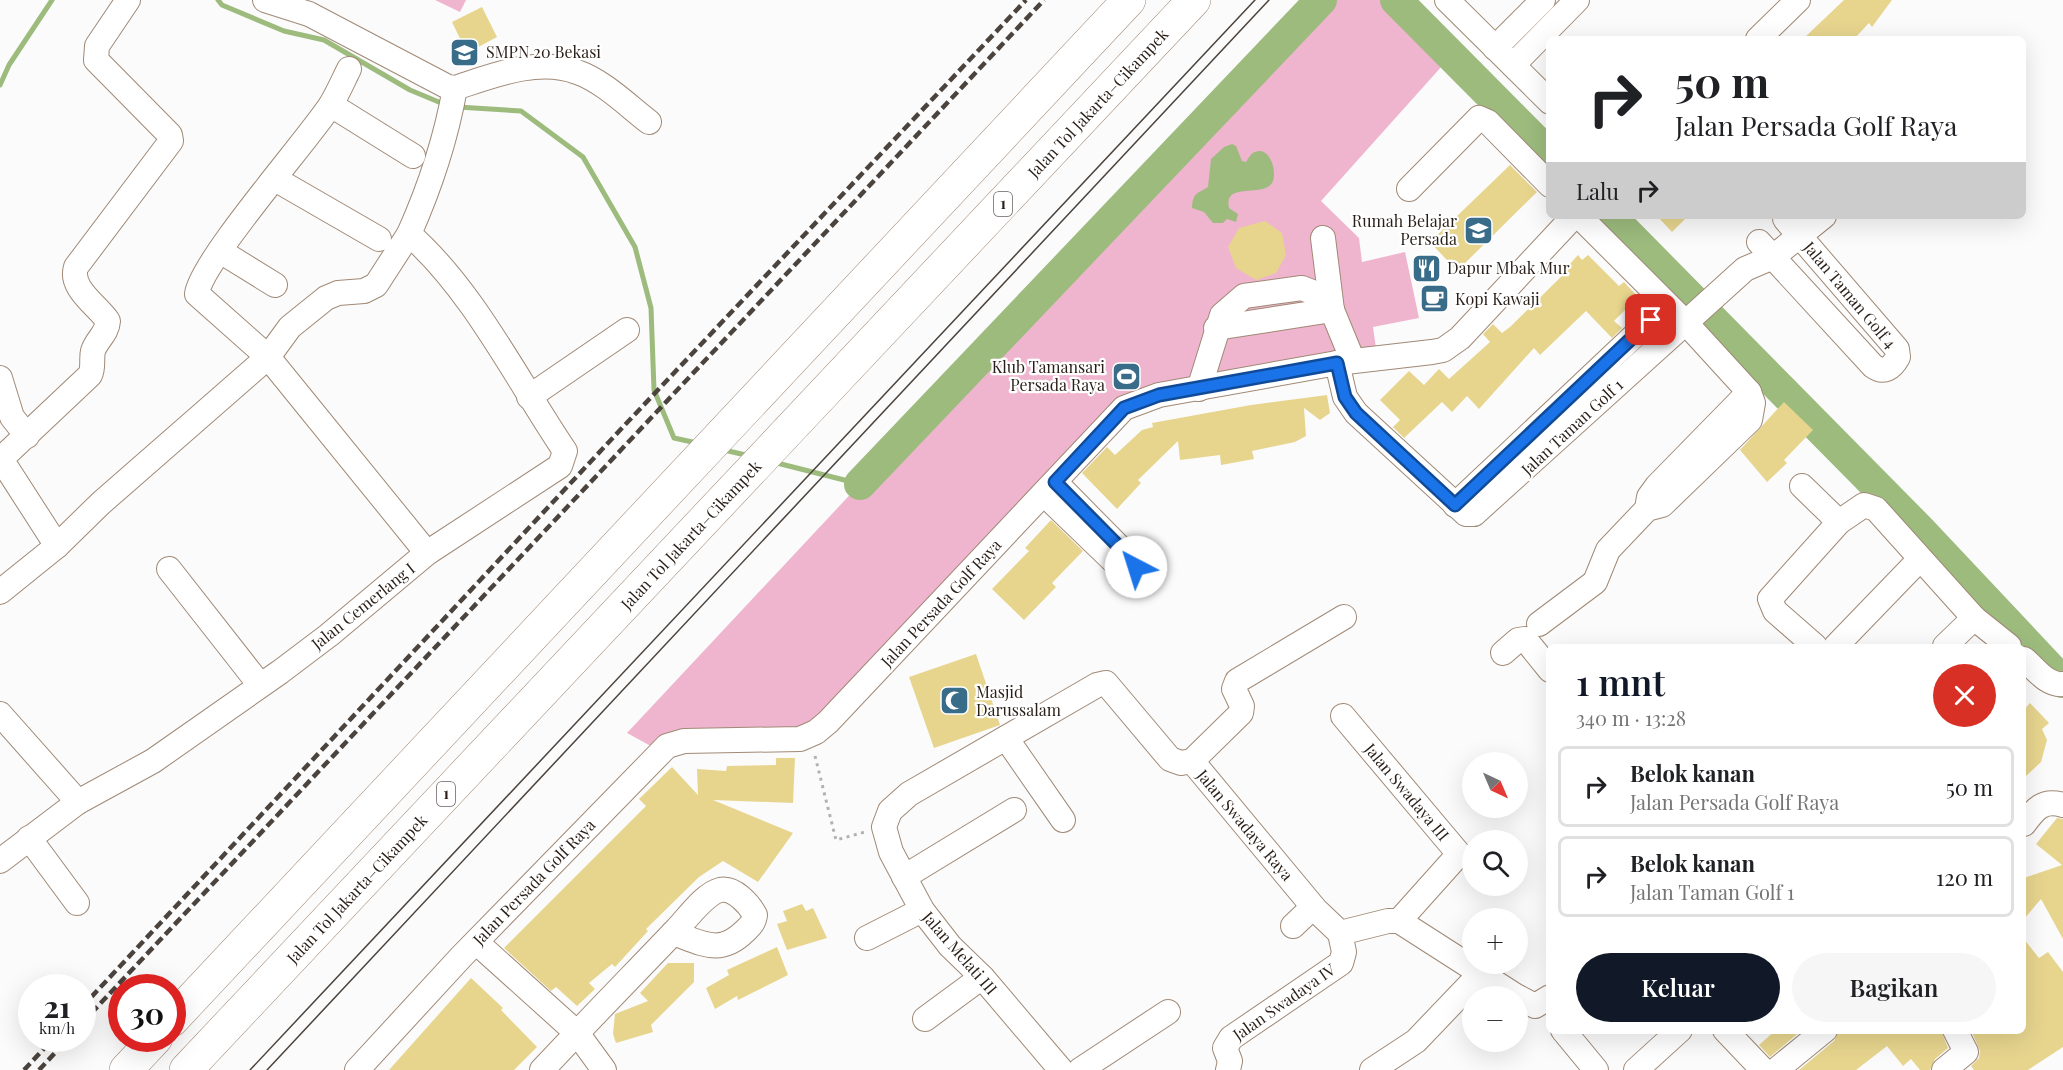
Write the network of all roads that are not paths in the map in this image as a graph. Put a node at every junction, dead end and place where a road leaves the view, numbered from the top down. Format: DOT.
graph roads {
  1 [pos="128,0"];
  2 [pos="265,0"];
  3 [pos="1129,0"];
  4 [pos="1194,0"];
  5 [pos="1447,0"];
  6 [pos="1543,0"];
  7 [pos="1577,0"];
  8 [pos="1798,0"];
  9 [pos="312,7"];
  10 [pos="1761,36"];
  11 [pos="1495,48"];
  12 [pos="1513,65"];
  13 [pos="349,69"];
  14 [pos="1546,98"];
  15 [pos="452,104"];
  16 [pos="331,105"];
  17 [pos="649,122"];
  18 [pos="413,156"];
  19 [pos="275,179"];
  20 [pos="1546,181"];
  21 [pos="1409,189"];
  22 [pos="1571,219"];
  23 [pos="1582,219"];
  24 [pos="1812,219"];
  25 [pos="1791,224"];
  26 [pos="409,234"];
  27 [pos="1323,238"];
  28 [pos="379,239"];
  29 [pos="1766,250"];
  30 [pos="220,251"];
  31 [pos="275,285"];
  32 [pos="1667,305"];
  33 [pos="1332,310"];
  34 [pos="1690,317"];
  35 [pos="627,330"];
  36 [pos="268,357"];
  37 [pos="1345,362"];
  38 [pos="0,378"];
  39 [pos="1199,389"];
  40 [pos="529,397"];
  41 [pos="27,436"];
  42 [pos="0,460"];
  43 [pos="1802,486"];
  44 [pos="1455,505"];
  45 [pos="1839,522"];
  46 [pos="57,546"];
  47 [pos="427,553"];
  48 [pos="1920,559"];
  49 [pos="169,569"];
  50 [pos="0,592"];
  51 [pos="1344,617"];
  52 [pos="1974,618"];
  53 [pos="1539,624"];
  54 [pos="1813,644"];
  55 [pos="1838,644"];
  56 [pos="1947,644"];
  57 [pos="2006,644"];
  58 [pos="1503,653"];
  59 [pos="1546,665"];
  60 [pos="2028,670"];
  61 [pos="2063,684"];
  62 [pos="260,685"];
  63 [pos="0,714"];
  64 [pos="1343,716"];
  65 [pos="1006,738"];
  66 [pos="1192,762"];
  67 [pos="78,802"];
  68 [pos="2063,805"];
  69 [pos="1014,810"];
  70 [pos="1063,820"];
  71 [pos="2026,822"];
  72 [pos="884,824"];
  73 [pos="29,838"];
  74 [pos="0,861"];
  75 [pos="904,877"];
  76 [pos="77,903"];
  77 [pos="922,910"];
  78 [pos="1323,917"];
  79 [pos="1399,921"];
  80 [pos="1293,926"];
  81 [pos="673,933"];
  82 [pos="867,938"];
  83 [pos="476,942"];
  84 [pos="1462,961"];
  85 [pos="1480,974"];
  86 [pos="1482,974"];
  87 [pos="982,977"];
  88 [pos="1500,986"];
  89 [pos="1528,1002"];
  90 [pos="186,1005"];
  91 [pos="1546,1005"];
  92 [pos="1168,1012"];
  93 [pos="925,1019"];
  94 [pos="577,1033"];
  95 [pos="1566,1034"];
  96 [pos="1676,1034"];
  97 [pos="1729,1034"];
  98 [pos="1820,1034"];
  99 [pos="1957,1034"];
  100 [pos="143,1052"];
  101 [pos="1405,1062"];
  102 [pos="126,1070"];
  103 [pos="186,1070"];
  104 [pos="357,1070"];
  105 [pos="542,1070"];
  106 [pos="604,1070"];
  107 [pos="1061,1070"];
  108 [pos="1080,1070"];
  109 [pos="1228,1070"];
  110 [pos="1372,1070"];
  111 [pos="1596,1070"];
  112 [pos="1636,1070"];
  113 [pos="1763,1070"];
  114 [pos="1776,1070"];
  115 [pos="1944,1070"];
  1 -- 41 [label="street"];
  2 -- 9 [label="street"];
  3 -- 90 [label="highway"];
  4 -- 103 [label="highway, Jalan Tol Jakarta–Cikampek / 1"];
  5 -- 11 [label="street"];
  6 -- 11 [label="street"];
  7 -- 12 [label="street"];
  8 -- 10 [label="street"];
  9 -- 15 [label="street"];
  11 -- 12 [label="street"];
  12 -- 14 [label="street"];
  13 -- 16 [label="street, Jalan Cemerlang I"];
  15 -- 17 [label="street"];
  15 -- 26 [label="street"];
  16 -- 18 [label="street"];
  16 -- 19 [label="street, Jalan Cemerlang I"];
  19 -- 28 [label="street"];
  19 -- 30 [label="street, Jalan Cemerlang I"];
  20 -- 21 [label="street"];
  22 -- 37 [label="street, Jalan Persada Golf Raya"];
  23 -- 32 [label="street"];
  24 -- 25 [label="street"];
  25 -- 29 [label="street"];
  25 -- 29 [label="street, Jalan Taman Golf 4"];
  26 -- 36 [label="street"];
  26 -- 40 [label="street"];
  27 -- 33 [label="street"];
  29 -- 34 [label="street"];
  30 -- 31 [label="street"];
  30 -- 36 [label="street, Jalan Cemerlang I"];
  32 -- 34 [label="street"];
  32 -- 44 [label="street, Jalan Taman Golf 1"];
  33 -- 37 [label="street"];
  33 -- 39 [label="street"];
  34 -- 44 [label="street, Jalan Taman Golf 1"];
  34 -- 53 [label="street"];
  35 -- 40 [label="street"];
  36 -- 46 [label="street"];
  36 -- 47 [label="street, Jalan Cemerlang I"];
  37 -- 39 [label="street, Jalan Persada Golf Raya"];
  37 -- 44 [label="street"];
  38 -- 41 [label="street"];
  39 -- 83 [label="street, Jalan Persada Golf Raya"];
  40 -- 47 [label="street"];
  41 -- 42 [label="street"];
  42 -- 46 [label="street"];
  43 -- 45 [label="street"];
  45 -- 48 [label="street"];
  45 -- 54 [label="street"];
  46 -- 50 [label="street"];
  47 -- 62 [label="street, Jalan Cemerlang I"];
  48 -- 52 [label="street"];
  48 -- 55 [label="street"];
  49 -- 62 [label="street"];
  51 -- 66 [label="street"];
  52 -- 56 [label="street"];
  52 -- 57 [label="street"];
  58 -- 59 [label="street"];
  60 -- 61 [label="street"];
  62 -- 67 [label="street, Jalan Cemerlang I"];
  63 -- 67 [label="street"];
  64 -- 79 [label="street, Jalan Swadaya III"];
  65 -- 66 [label="street, Jalan Swadaya Raya"];
  65 -- 70 [label="street"];
  65 -- 72 [label="street, Jalan Swadaya Raya"];
  66 -- 78 [label="street, Jalan Swadaya Raya"];
  67 -- 73 [label="street, Jalan Cemerlang I"];
  68 -- 71 [label="street"];
  69 -- 75 [label="street"];
  72 -- 75 [label="street, Jalan Melati III"];
  73 -- 74 [label="street, Jalan Cemerlang I"];
  73 -- 76 [label="street"];
  75 -- 77 [label="street, Jalan Melati III"];
  77 -- 82 [label="street"];
  77 -- 87 [label="street, Jalan Melati III"];
  78 -- 79 [label="street"];
  78 -- 80 [label="street"];
  78 -- 109 [label="street, Jalan Swadaya IV"];
  79 -- 84 [label="street"];
  81 -- 94 [label="street"];
  83 -- 94 [label="street"];
  83 -- 104 [label="street, Jalan Persada Golf Raya"];
  85 -- 101 [label="street"];
  86 -- 88 [label="street"];
  87 -- 93 [label="street"];
  87 -- 107 [label="street, Jalan Melati III"];
  89 -- 91 [label="street"];
  92 -- 108 [label="street"];
  94 -- 105 [label="street"];
  94 -- 106 [label="street"];
  95 -- 111 [label="street"];
  96 -- 112 [label="street"];
  97 -- 113 [label="street"];
  98 -- 114 [label="street"];
  99 -- 115 [label="street"];
  100 -- 102 [label="highway"];
  101 -- 110 [label="street"];
}
